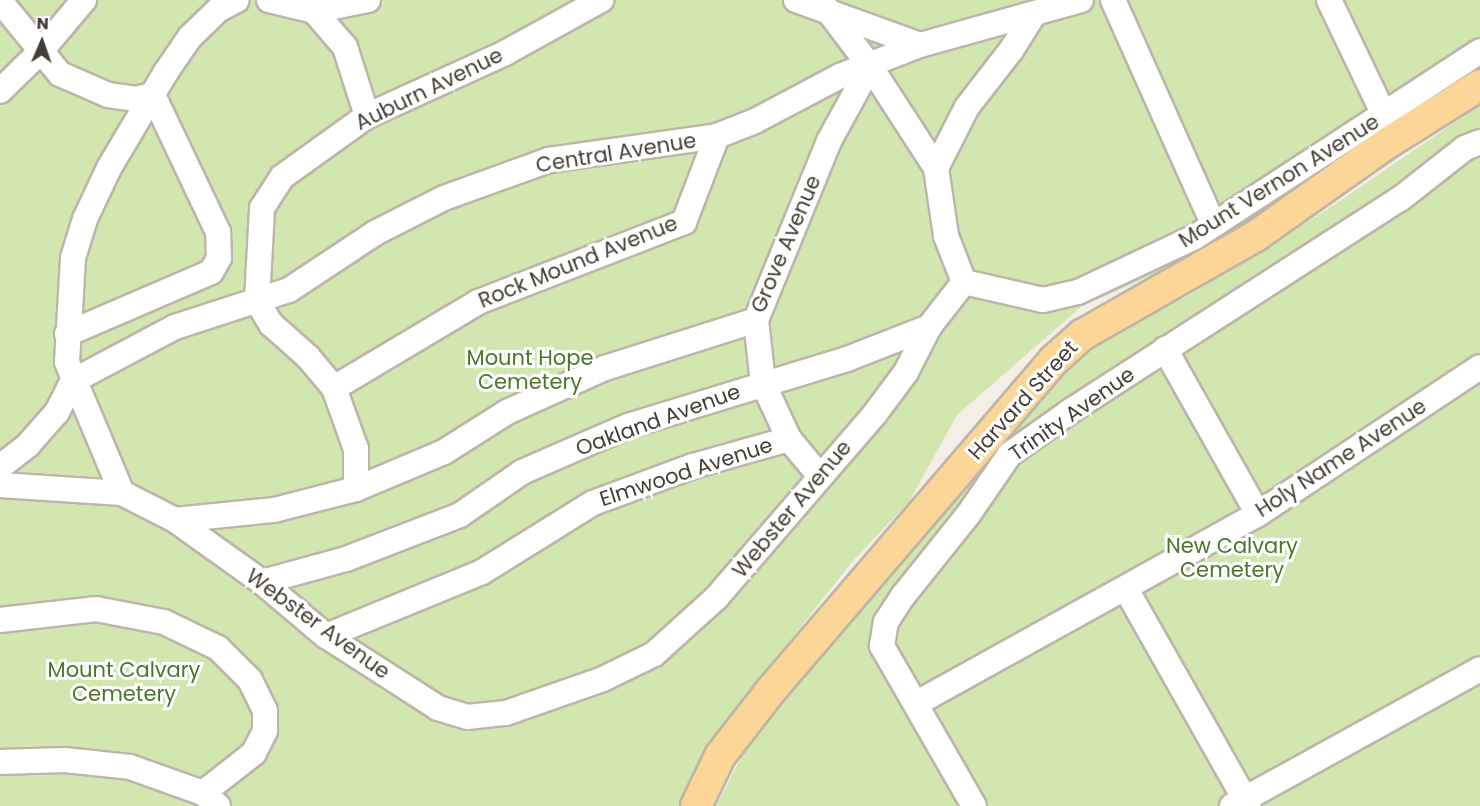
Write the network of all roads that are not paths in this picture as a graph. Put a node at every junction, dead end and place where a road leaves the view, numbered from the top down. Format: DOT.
graph roads {
  1 [pos="84,0"];
  2 [pos="237,0"];
  3 [pos="269,0"];
  4 [pos="368,0"];
  5 [pos="601,0"];
  6 [pos="796,0"];
  7 [pos="1081,0"];
  8 [pos="1113,0"];
  9 [pos="1329,0"];
  10 [pos="0,1"];
  11 [pos="825,7"];
  12 [pos="315,11"];
  13 [pos="1032,15"];
  14 [pos="920,45"];
  15 [pos="41,51"];
  16 [pos="1480,51"];
  17 [pos="870,66"];
  18 [pos="1480,84"];
  19 [pos="0,91"];
  20 [pos="153,94"];
  21 [pos="1384,115"];
  22 [pos="367,116"];
  23 [pos="717,136"];
  24 [pos="1480,142"];
  25 [pos="936,168"];
  26 [pos="1212,224"];
  27 [pos="964,282"];
  28 [pos="257,301"];
  29 [pos="756,320"];
  30 [pos="929,327"];
  31 [pos="67,334"];
  32 [pos="1165,349"];
  33 [pos="1480,367"];
  34 [pos="73,381"];
  35 [pos="763,383"];
  36 [pos="334,388"];
  37 [pos="789,439"];
  38 [pos="0,467"];
  39 [pos="819,474"];
  40 [pos="0,485"];
  41 [pos="356,489"];
  42 [pos="122,493"];
  43 [pos="1258,514"];
  44 [pos="175,520"];
  45 [pos="262,582"];
  46 [pos="1126,589"];
  47 [pos="0,620"];
  48 [pos="327,636"];
  49 [pos="1477,679"];
  50 [pos="917,703"];
  51 [pos="0,762"];
  52 [pos="211,799"];
  53 [pos="1242,804"];
  54 [pos="696,806"];
  55 [pos="974,806"];
  1 -- 15 [label="lane"];
  2 -- 20 [label="lane"];
  3 -- 12 [label="lane"];
  4 -- 12 [label="lane"];
  5 -- 22 [label="lane, Auburn Avenue"];
  6 -- 11 [label="lane"];
  7 -- 13 [label="lane, Central Avenue"];
  8 -- 26 [label="lane"];
  9 -- 21 [label="lane"];
  10 -- 15 [label="lane"];
  11 -- 14 [label="lane"];
  11 -- 17 [label="lane"];
  12 -- 22 [label="lane"];
  13 -- 14 [label="lane, Central Avenue"];
  13 -- 25 [label="lane"];
  14 -- 17 [label="lane, Central Avenue"];
  15 -- 19 [label="lane"];
  15 -- 20 [label="lane"];
  16 -- 21 [label="lane, Mount Vernon Avenue"];
  17 -- 23 [label="lane, Central Avenue"];
  17 -- 25 [label="lane"];
  17 -- 29 [label="lane, Grove Avenue"];
  18 -- 54 [label="main road, Harvard Street"];
  20 -- 31 [label="lane"];
  20 -- 31 [label="lane"];
  21 -- 26 [label="lane, Mount Vernon Avenue"];
  22 -- 28 [label="lane, Auburn Avenue"];
  23 -- 28 [label="lane, Central Avenue"];
  23 -- 36 [label="lane, Rock Mound Avenue"];
  24 -- 32 [label="lane, Trinity Avenue"];
  25 -- 27 [label="lane"];
  26 -- 27 [label="lane, Mount Vernon Avenue"];
  27 -- 30 [label="lane, Webster Avenue"];
  28 -- 34 [label="lane, Central Avenue"];
  28 -- 36 [label="lane"];
  29 -- 35 [label="lane"];
  29 -- 41 [label="lane, Grove Avenue"];
  30 -- 35 [label="lane, Oakland Avenue"];
  30 -- 39 [label="lane, Webster Avenue"];
  31 -- 34 [label="lane"];
  32 -- 43 [label="lane"];
  32 -- 50 [label="lane, Trinity Avenue"];
  33 -- 43 [label="lane, Holy Name Avenue"];
  34 -- 38 [label="lane"];
  34 -- 42 [label="lane"];
  35 -- 37 [label="lane"];
  35 -- 45 [label="lane, Oakland Avenue"];
  36 -- 41 [label="lane"];
  37 -- 39 [label="lane"];
  37 -- 48 [label="lane, Elmwood Avenue"];
  39 -- 48 [label="lane, Webster Avenue"];
  40 -- 42 [label="lane, Webster Avenue"];
  41 -- 44 [label="lane, Grove Avenue"];
  42 -- 44 [label="lane, Webster Avenue"];
  43 -- 46 [label="lane, Holy Name Avenue"];
  44 -- 45 [label="lane, Webster Avenue"];
  45 -- 48 [label="lane, Webster Avenue"];
  46 -- 50 [label="lane, Holy Name Avenue"];
  46 -- 53 [label="lane"];
  47 -- 52 [label="lane"];
  49 -- 53 [label="lane"];
  50 -- 55 [label="lane, Trinity Avenue"];
  51 -- 52 [label="lane"];
}
